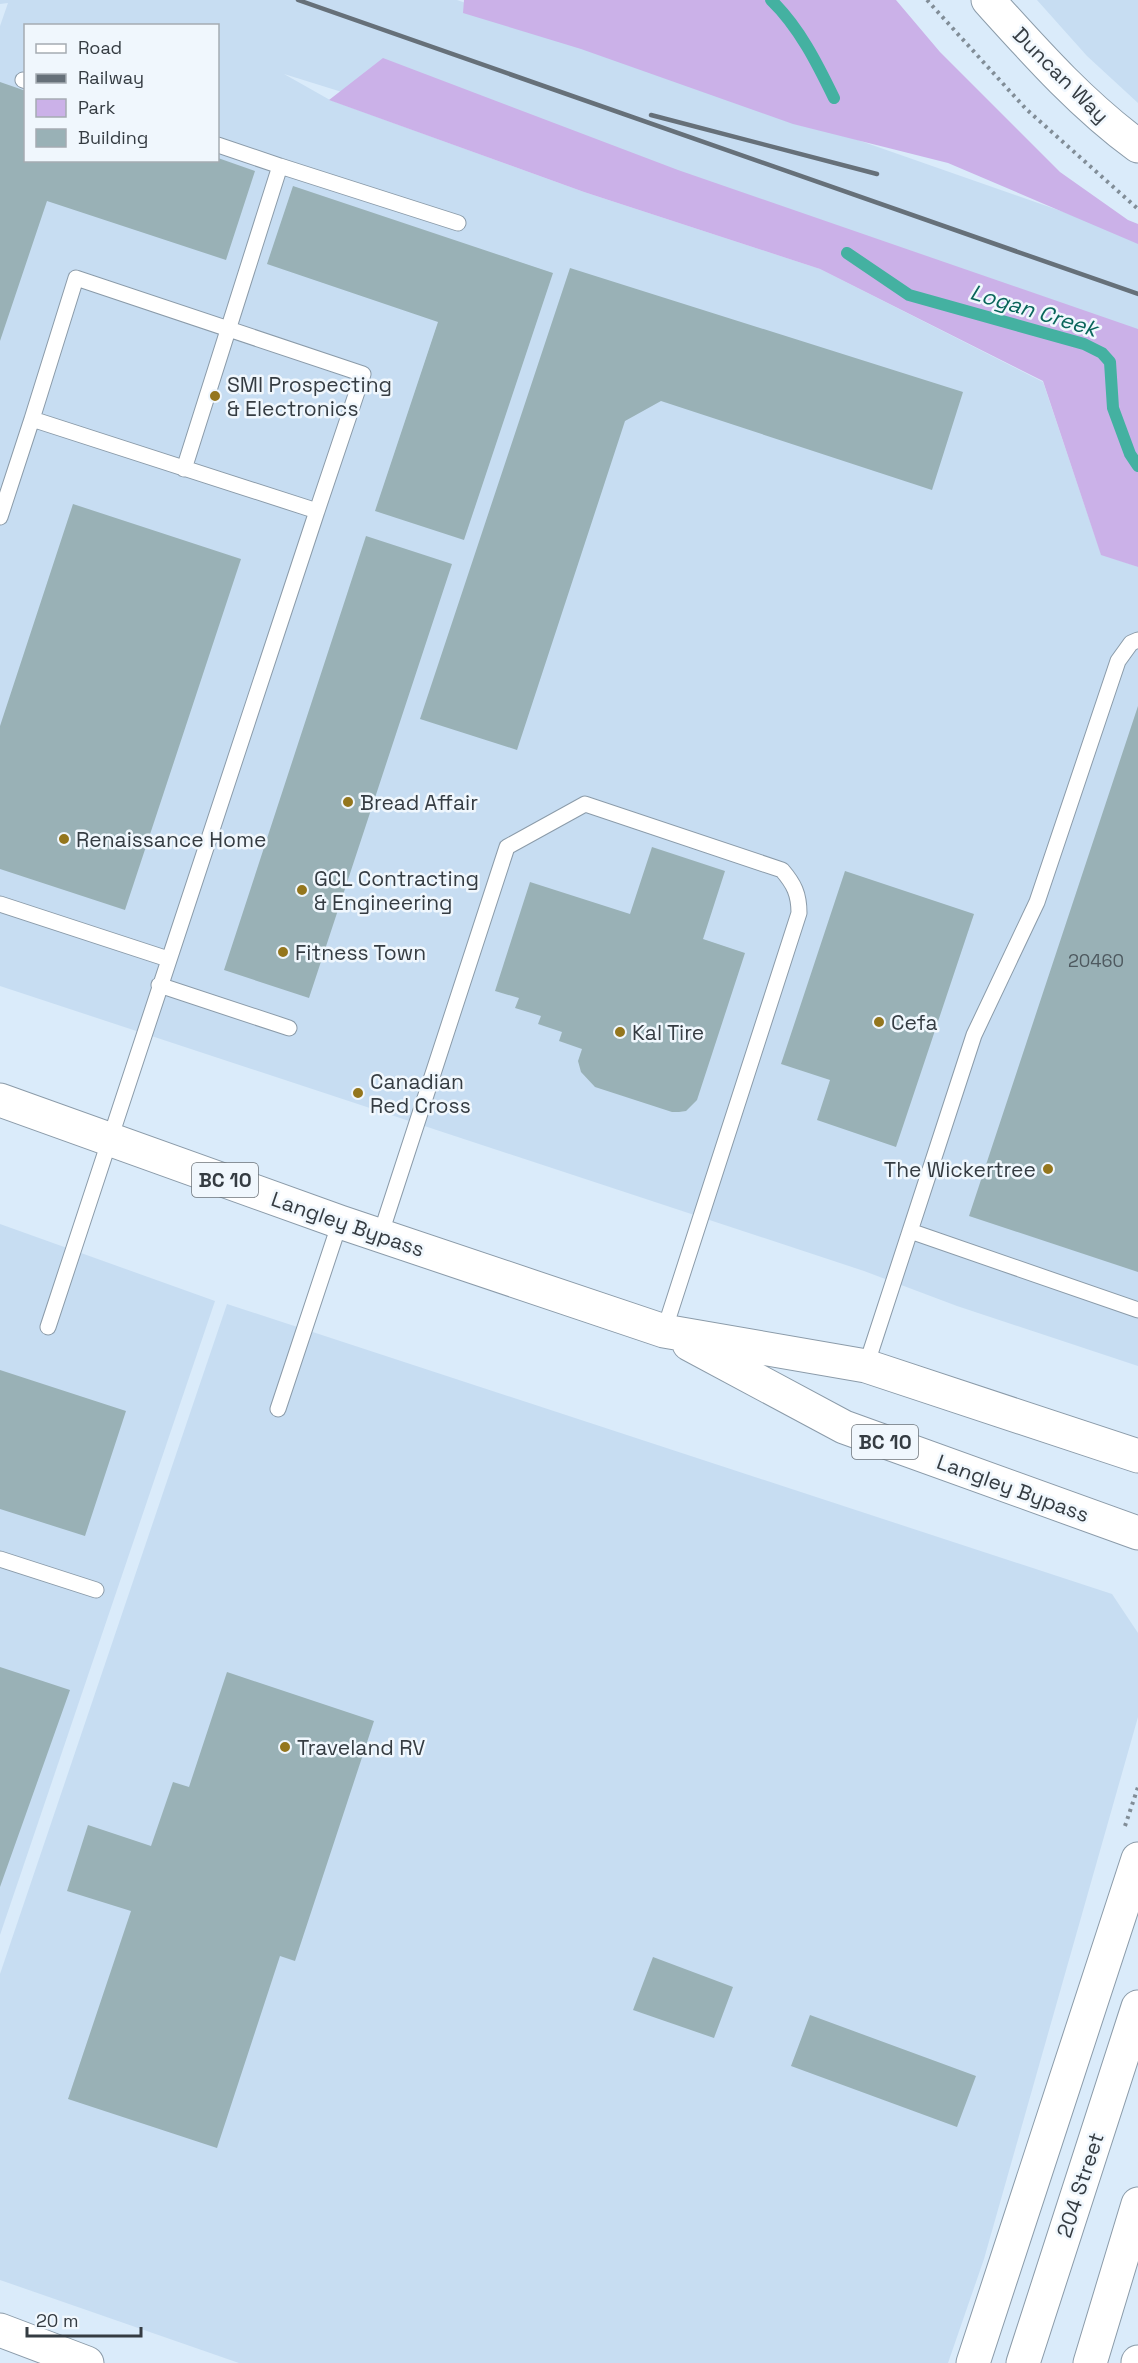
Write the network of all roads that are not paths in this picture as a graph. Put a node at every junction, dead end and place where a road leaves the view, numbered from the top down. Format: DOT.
graph roads {
  1 [pos="988,0"];
  2 [pos="219,145"];
  3 [pos="1138,146"];
  4 [pos="280,166"];
  5 [pos="458,223"];
  6 [pos="228,329"];
  7 [pos="32,419"];
  8 [pos="184,469"];
  9 [pos="317,511"];
  10 [pos="0,517"];
  11 [pos="1138,640"];
  12 [pos="0,904"];
  13 [pos="168,959"];
  14 [pos="159,985"];
  15 [pos="289,1028"];
  16 [pos="0,1100"];
  17 [pos="109,1139"];
  18 [pos="340,1222"];
  19 [pos="910,1231"];
  20 [pos="380,1236"];
  21 [pos="1138,1310"];
  22 [pos="48,1328"];
  23 [pos="664,1331"];
  24 [pos="866,1366"];
  25 [pos="278,1409"];
  26 [pos="1138,1456"];
  27 [pos="1128,1529"];
  28 [pos="1138,1555"];
  29 [pos="0,1559"];
  30 [pos="96,1590"];
  31 [pos="1138,1859"];
  32 [pos="1138,2007"];
  33 [pos="1138,2204"];
  34 [pos="0,2330"];
  35 [pos="87,2363"];
  36 [pos="973,2363"];
  37 [pos="1023,2363"];
  38 [pos="1090,2363"];
  1 -- 3 [label="main road, Duncan Way"];
  2 -- 4 [label="lane"];
  4 -- 5 [label="lane"];
  4 -- 6 [label="lane"];
  6 -- 7 [label="lane"];
  6 -- 8 [label="lane"];
  6 -- 9 [label="lane"];
  7 -- 8 [label="lane"];
  7 -- 10 [label="lane"];
  8 -- 9 [label="lane"];
  9 -- 13 [label="lane"];
  11 -- 19 [label="lane"];
  12 -- 13 [label="lane"];
  13 -- 14 [label="lane"];
  14 -- 15 [label="lane"];
  14 -- 17 [label="lane"];
  16 -- 17 [label="main road, Langley Bypass / BC 10"];
  17 -- 18 [label="main road, Langley Bypass / BC 10"];
  17 -- 22 [label="lane"];
  18 -- 20 [label="main road, Langley Bypass / BC 10"];
  18 -- 25 [label="lane"];
  19 -- 21 [label="lane"];
  19 -- 24 [label="lane"];
  20 -- 23 [label="main road, Langley Bypass / BC 10"];
  20 -- 23 [label="lane"];
  23 -- 24 [label="main road, Langley Bypass / BC 10"];
  23 -- 27 [label="main road, Langley Bypass / BC 10"];
  24 -- 26 [label="main road, Langley Bypass / BC 10"];
  27 -- 28 [label="main road"];
  29 -- 30 [label="lane"];
  31 -- 36 [label="main road"];
  32 -- 37 [label="main road, 204 Street"];
  33 -- 38 [label="main road"];
  34 -- 35 [label="main road"];
}
